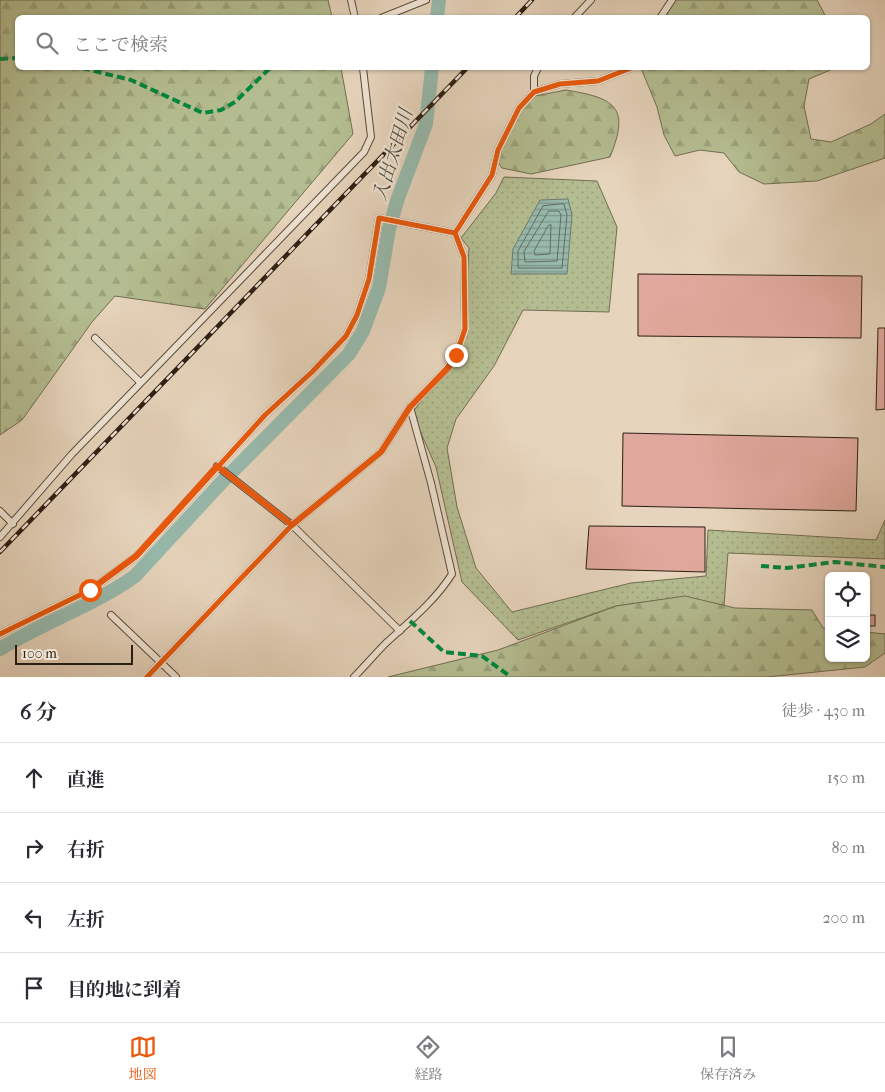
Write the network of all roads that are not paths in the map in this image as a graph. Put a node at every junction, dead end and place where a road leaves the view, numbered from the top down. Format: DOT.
graph roads {
  1 [pos="351,0"];
  2 [pos="426,0"];
  3 [pos="591,0"];
  4 [pos="672,0"];
  5 [pos="354,15"];
  6 [pos="388,15"];
  7 [pos="577,15"];
  8 [pos="662,15"];
  9 [pos="363,70"];
  10 [pos="537,70"];
  11 [pos="626,70"];
  12 [pos="534,92"];
  13 [pos="455,233"];
  14 [pos="95,338"];
  15 [pos="140,382"];
  16 [pos="410,407"];
  17 [pos="217,466"];
  18 [pos="0,511"];
  19 [pos="13,524"];
  20 [pos="292,525"];
  21 [pos="0,537"];
  22 [pos="111,615"];
  23 [pos="400,630"];
  24 [pos="0,634"];
  25 [pos="160,663"];
  26 [pos="147,677"];
  27 [pos="176,677"];
  28 [pos="354,677"];
  1 -- 5 [label="street"];
  2 -- 6 [label="street"];
  3 -- 7 [label="street"];
  4 -- 8 [label="street"];
  9 -- 15 [label="street"];
  10 -- 12 [label="street"];
  11 -- 12 [label="street"];
  12 -- 13 [label="street"];
  13 -- 16 [label="street"];
  13 -- 17 [label="street"];
  14 -- 15 [label="street"];
  15 -- 19 [label="street"];
  16 -- 20 [label="street"];
  16 -- 23 [label="street"];
  17 -- 20 [label="street"];
  17 -- 24 [label="street"];
  18 -- 19 [label="street"];
  19 -- 21 [label="street"];
  20 -- 23 [label="street"];
  20 -- 25 [label="street"];
  22 -- 25 [label="street"];
  23 -- 28 [label="street"];
  25 -- 26 [label="street"];
  25 -- 27 [label="street"];
}
